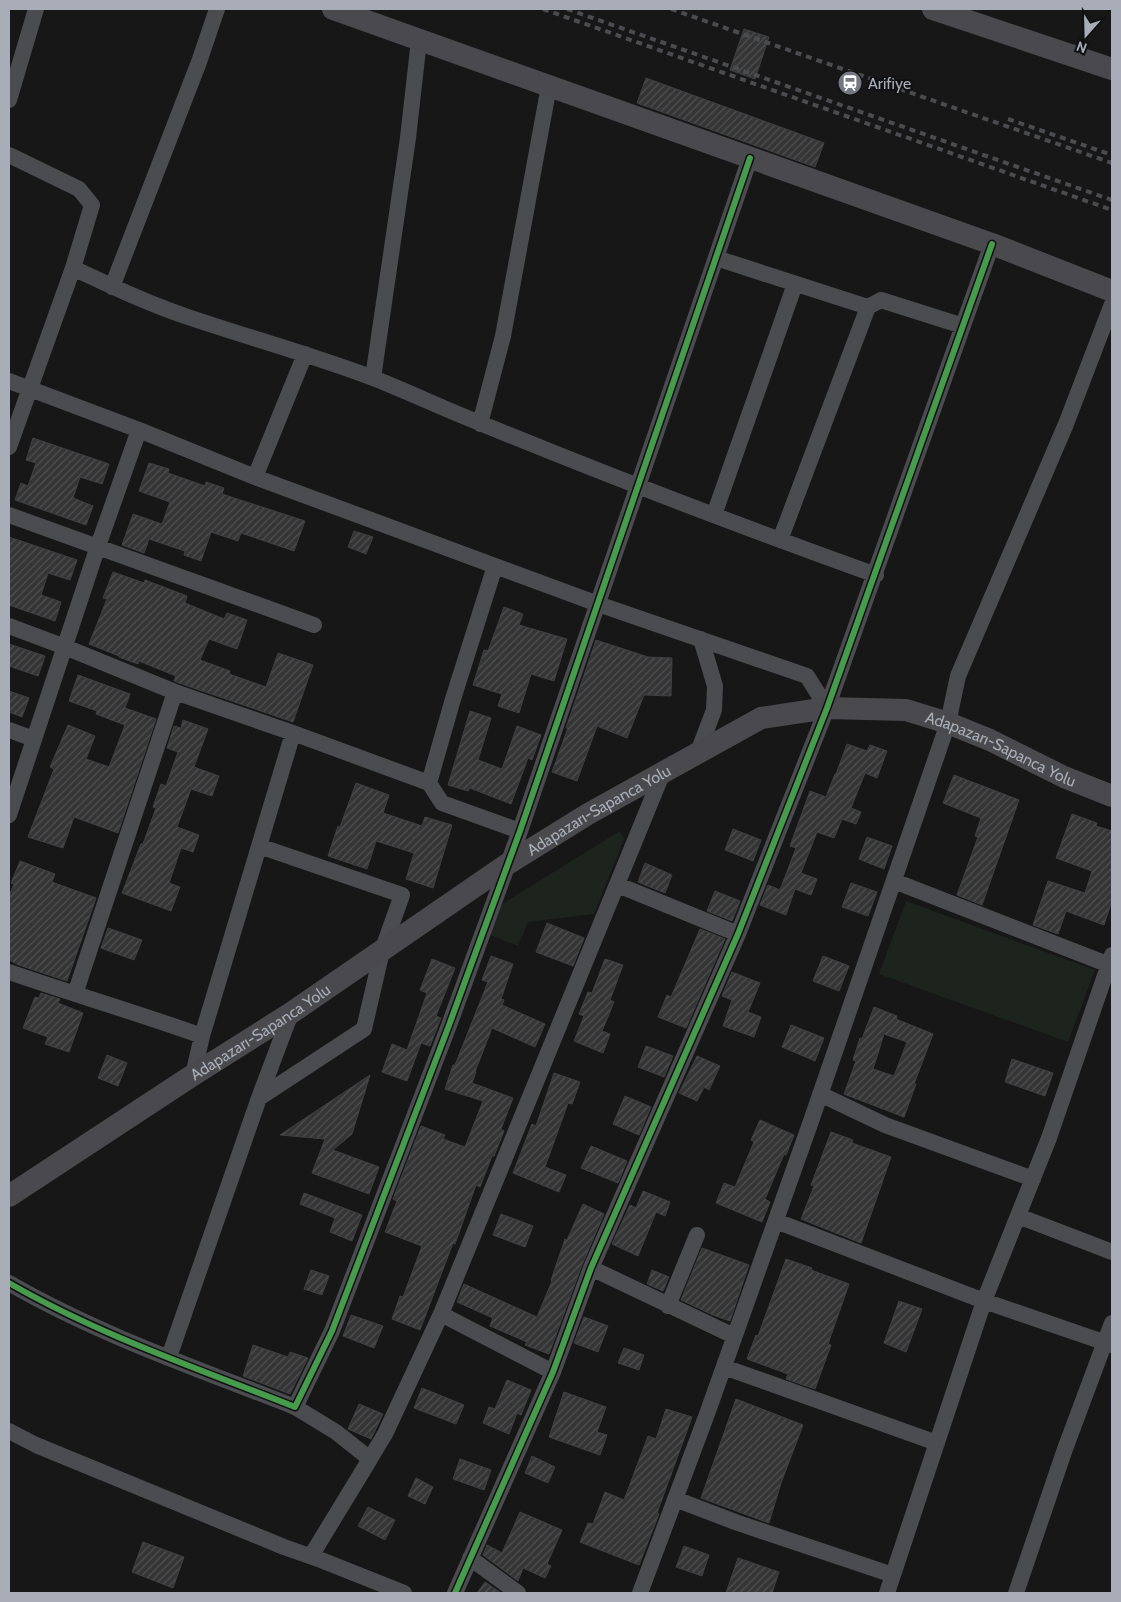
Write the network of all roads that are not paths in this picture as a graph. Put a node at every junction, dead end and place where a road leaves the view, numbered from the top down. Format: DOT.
graph roads {
  1 [pos="36,9"];
  2 [pos="217,9"];
  3 [pos="332,9"];
  4 [pos="947,11"];
  5 [pos="418,40"];
  6 [pos="1112,69"];
  7 [pos="549,86"];
  8 [pos="9,100"];
  9 [pos="9,155"];
  10 [pos="750,158"];
  11 [pos="992,244"];
  12 [pos="716,258"];
  13 [pos="73,268"];
  14 [pos="795,284"];
  15 [pos="112,287"];
  16 [pos="1112,292"];
  17 [pos="1112,304"];
  18 [pos="868,307"];
  19 [pos="963,326"];
  20 [pos="305,354"];
  21 [pos="373,378"];
  22 [pos="9,381"];
  23 [pos="30,389"];
  24 [pos="480,424"];
  25 [pos="139,430"];
  26 [pos="9,446"];
  27 [pos="255,477"];
  28 [pos="638,486"];
  29 [pos="9,515"];
  30 [pos="714,515"];
  31 [pos="780,540"];
  32 [pos="98,546"];
  33 [pos="495,566"];
  34 [pos="876,574"];
  35 [pos="598,604"];
  36 [pos="314,624"];
  37 [pos="9,626"];
  38 [pos="701,640"];
  39 [pos="65,647"];
  40 [pos="175,692"];
  41 [pos="827,708"];
  42 [pos="948,723"];
  43 [pos="9,730"];
  44 [pos="293,733"];
  45 [pos="34,739"];
  46 [pos="698,752"];
  47 [pos="663,772"];
  48 [pos="429,782"];
  49 [pos="1112,796"];
  50 [pos="9,815"];
  51 [pos="520,830"];
  52 [pos="259,846"];
  53 [pos="506,865"];
  54 [pos="894,881"];
  55 [pos="618,885"];
  56 [pos="738,934"];
  57 [pos="382,951"];
  58 [pos="1111,962"];
  59 [pos="9,972"];
  60 [pos="74,994"];
  61 [pos="291,1013"];
  62 [pos="202,1036"];
  63 [pos="193,1075"];
  64 [pos="820,1094"];
  65 [pos="259,1098"];
  66 [pos="1033,1178"];
  67 [pos="9,1196"];
  68 [pos="1018,1216"];
  69 [pos="776,1221"];
  70 [pos="697,1235"];
  71 [pos="1112,1252"];
  72 [pos="591,1268"];
  73 [pos="9,1283"];
  74 [pos="984,1301"];
  75 [pos="668,1306"];
  76 [pos="442,1314"];
  77 [pos="1112,1322"];
  78 [pos="734,1336"];
  79 [pos="1109,1344"];
  80 [pos="169,1358"];
  81 [pos="724,1367"];
  82 [pos="552,1372"];
  83 [pos="296,1407"];
  84 [pos="9,1431"];
  85 [pos="937,1443"];
  86 [pos="370,1459"];
  87 [pos="675,1499"];
  88 [pos="311,1556"];
  89 [pos="470,1558"];
  90 [pos="893,1576"];
  91 [pos="404,1593"];
  92 [pos="455,1593"];
  93 [pos="518,1593"];
  94 [pos="640,1593"];
  95 [pos="887,1593"];
  96 [pos="1016,1593"];
  1 -- 8 [label="street"];
  2 -- 15 [label="street"];
  3 -- 5 [label="main road"];
  4 -- 6 [label="main road"];
  5 -- 7 [label="main road"];
  5 -- 21 [label="street"];
  7 -- 10 [label="main road"];
  7 -- 24 [label="street"];
  9 -- 13 [label="street"];
  10 -- 11 [label="main road"];
  10 -- 12 [label="street"];
  11 -- 16 [label="main road"];
  11 -- 19 [label="street"];
  12 -- 14 [label="street"];
  12 -- 28 [label="street"];
  13 -- 15 [label="street"];
  13 -- 23 [label="street"];
  14 -- 18 [label="street"];
  14 -- 30 [label="street"];
  15 -- 20 [label="street"];
  17 -- 42 [label="street"];
  18 -- 19 [label="street"];
  18 -- 31 [label="street"];
  19 -- 34 [label="street"];
  20 -- 21 [label="street"];
  20 -- 27 [label="street"];
  21 -- 24 [label="street"];
  22 -- 23 [label="street"];
  23 -- 25 [label="street"];
  23 -- 26 [label="street"];
  24 -- 28 [label="street"];
  25 -- 27 [label="street"];
  25 -- 32 [label="street"];
  27 -- 33 [label="street"];
  28 -- 30 [label="street"];
  28 -- 35 [label="street"];
  29 -- 32 [label="street"];
  30 -- 31 [label="street"];
  31 -- 34 [label="street"];
  32 -- 36 [label="street"];
  32 -- 39 [label="street"];
  33 -- 35 [label="street"];
  33 -- 48 [label="street"];
  34 -- 41 [label="street"];
  35 -- 38 [label="street"];
  35 -- 51 [label="street"];
  37 -- 39 [label="street"];
  38 -- 41 [label="street"];
  38 -- 46 [label="street"];
  39 -- 40 [label="street"];
  39 -- 45 [label="street"];
  40 -- 44 [label="street"];
  40 -- 60 [label="street"];
  41 -- 42 [label="main road, Adapazarı-Sapanca Yolu"];
  41 -- 46 [label="main road, Adapazarı-Sapanca Yolu"];
  41 -- 56 [label="street"];
  42 -- 49 [label="main road, Adapazarı-Sapanca Yolu"];
  42 -- 54 [label="street"];
  43 -- 45 [label="street"];
  44 -- 48 [label="street"];
  44 -- 52 [label="street"];
  45 -- 50 [label="street"];
  46 -- 47 [label="main road, Adapazarı-Sapanca Yolu"];
  47 -- 53 [label="main road, Adapazarı-Sapanca Yolu"];
  47 -- 55 [label="street"];
  48 -- 51 [label="street"];
  51 -- 53 [label="street"];
  52 -- 57 [label="street"];
  52 -- 62 [label="street"];
  53 -- 57 [label="main road, Adapazarı-Sapanca Yolu"];
  53 -- 83 [label="street"];
  54 -- 58 [label="street"];
  54 -- 64 [label="street"];
  55 -- 56 [label="street"];
  55 -- 76 [label="street"];
  56 -- 72 [label="street"];
  57 -- 61 [label="main road, Adapazarı-Sapanca Yolu"];
  57 -- 65 [label="street"];
  58 -- 66 [label="street"];
  59 -- 60 [label="street"];
  60 -- 62 [label="street"];
  61 -- 63 [label="main road, Adapazarı-Sapanca Yolu"];
  61 -- 65 [label="street"];
  62 -- 63 [label="street"];
  63 -- 67 [label="main road, Adapazarı-Sapanca Yolu"];
  64 -- 66 [label="street"];
  64 -- 69 [label="street"];
  65 -- 80 [label="street"];
  66 -- 68 [label="street"];
  68 -- 71 [label="street"];
  68 -- 74 [label="street"];
  69 -- 74 [label="street"];
  69 -- 78 [label="street"];
  70 -- 75 [label="street"];
  72 -- 75 [label="street"];
  72 -- 82 [label="street"];
  73 -- 80 [label="street"];
  74 -- 79 [label="street"];
  74 -- 85 [label="street"];
  75 -- 78 [label="street"];
  76 -- 82 [label="street"];
  76 -- 86 [label="street"];
  77 -- 79 [label="street"];
  78 -- 81 [label="street"];
  79 -- 96 [label="street"];
  80 -- 83 [label="street"];
  81 -- 85 [label="street"];
  81 -- 87 [label="street"];
  82 -- 89 [label="street"];
  83 -- 86 [label="street"];
  84 -- 88 [label="street"];
  85 -- 90 [label="street"];
  86 -- 88 [label="street"];
  87 -- 90 [label="street"];
  87 -- 94 [label="street"];
  88 -- 91 [label="street"];
  89 -- 92 [label="street"];
  89 -- 93 [label="street"];
  90 -- 95 [label="street"];
}
